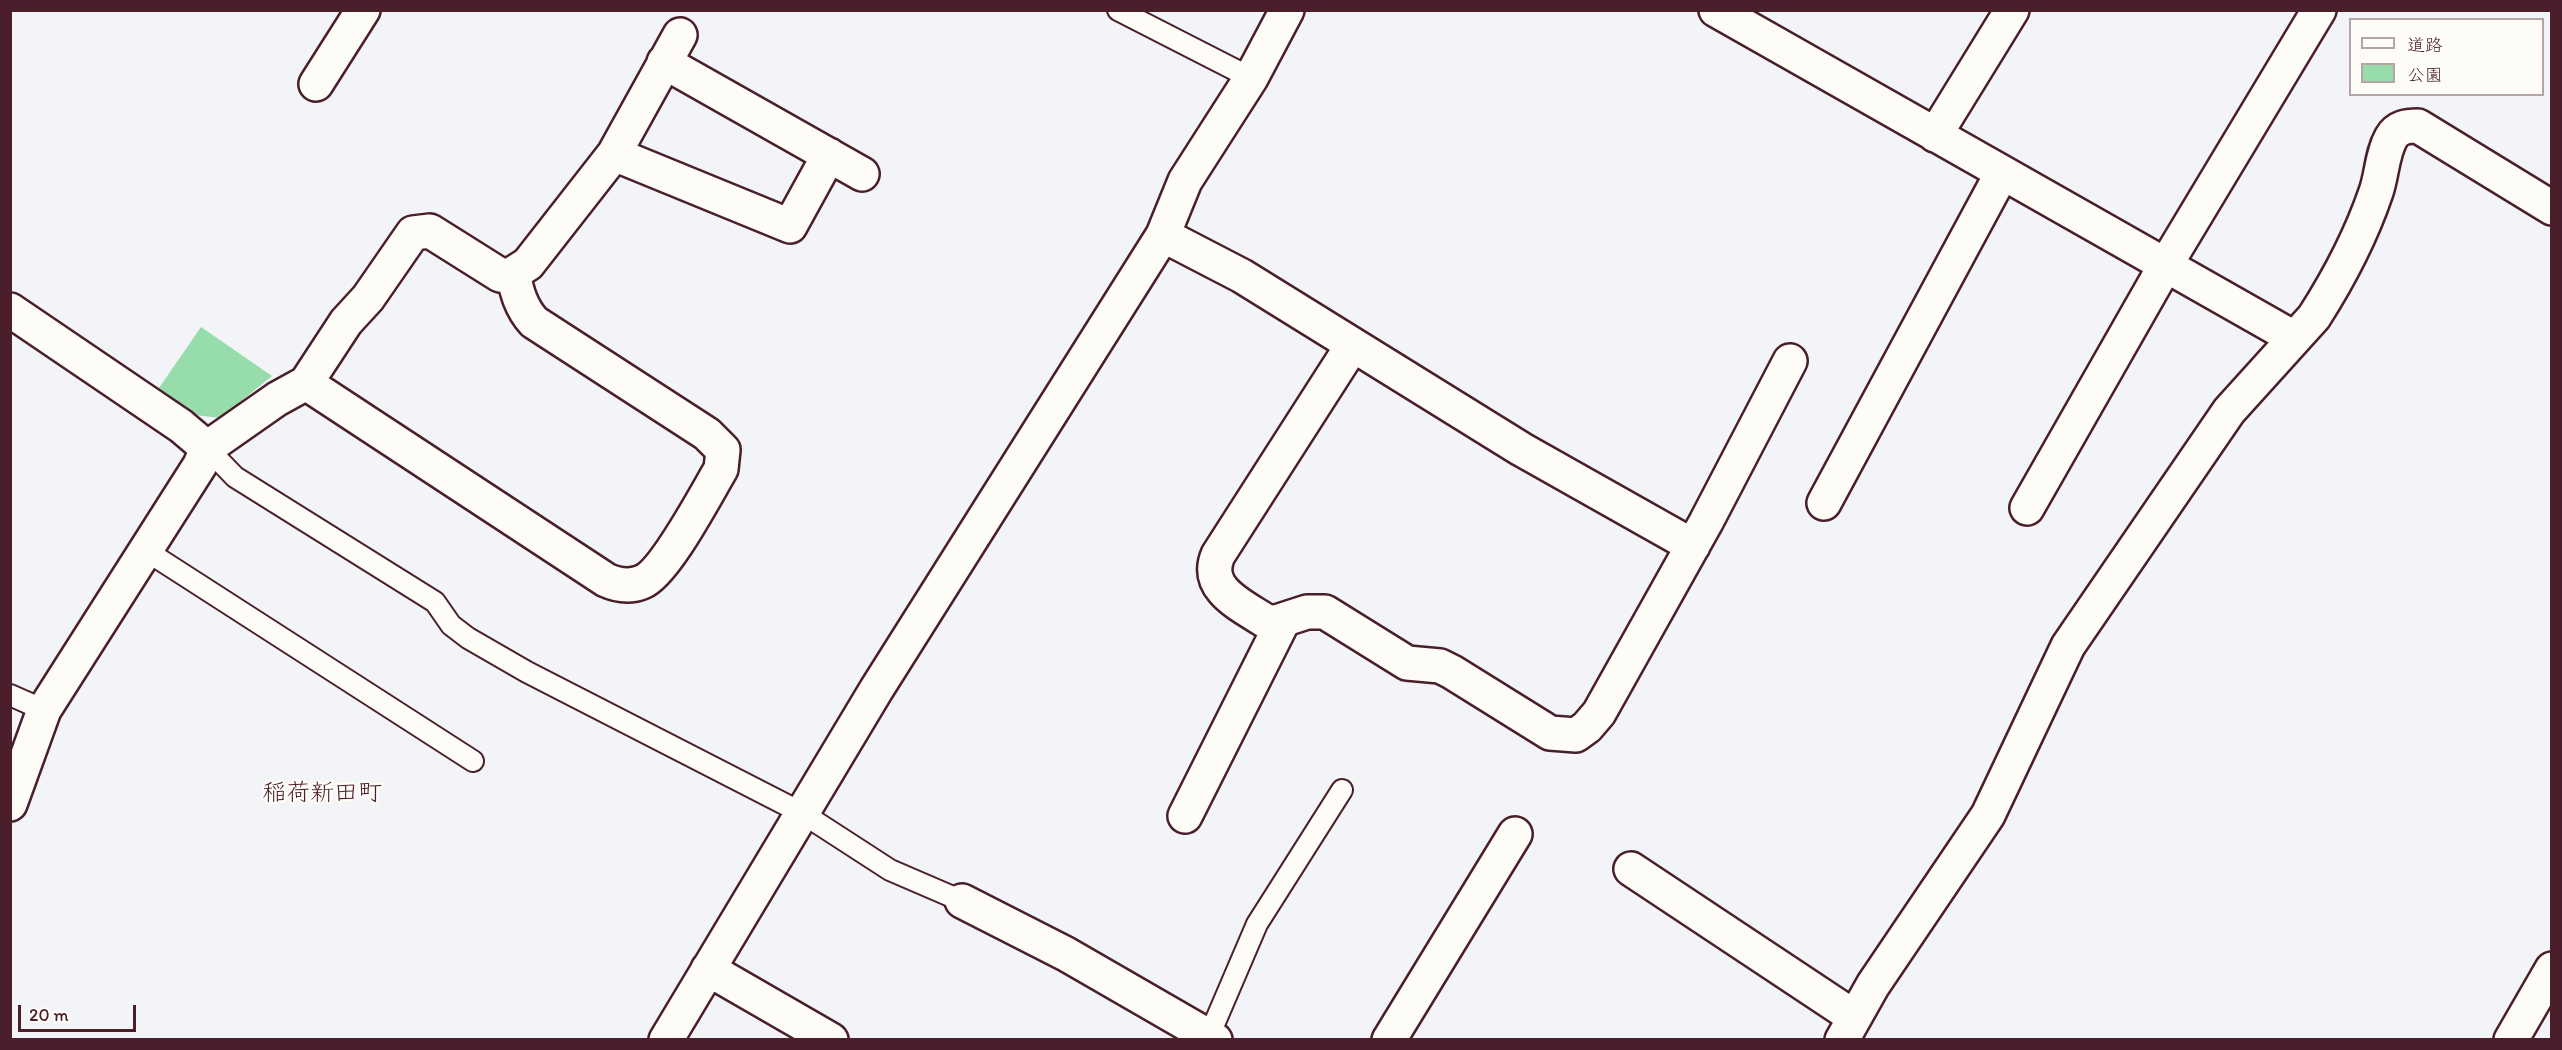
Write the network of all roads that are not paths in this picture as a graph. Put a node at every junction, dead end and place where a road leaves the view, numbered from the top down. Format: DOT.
graph roads {
  1 [pos="363,10"];
  2 [pos="1118,10"];
  3 [pos="1287,10"];
  4 [pos="1716,10"];
  5 [pos="2012,10"];
  6 [pos="2319,10"];
  7 [pos="1251,78"];
  8 [pos="316,84"];
  9 [pos="1935,135"];
  10 [pos="614,154"];
  11 [pos="829,155"];
  12 [pos="2002,173"];
  13 [pos="862,174"];
  14 [pos="2552,208"];
  15 [pos="1163,235"];
  16 [pos="2165,266"];
  17 [pos="513,274"];
  18 [pos="10,310"];
  19 [pos="2293,340"];
  20 [pos="1352,346"];
  21 [pos="1790,361"];
  22 [pos="306,383"];
  23 [pos="207,448"];
  24 [pos="1824,503"];
  25 [pos="2027,508"];
  26 [pos="1693,546"];
  27 [pos="145,550"];
  28 [pos="1283,621"];
  29 [pos="10,695"];
  30 [pos="44,710"];
  31 [pos="473,761"];
  32 [pos="1342,790"];
  33 [pos="10,804"];
  34 [pos="802,813"];
  35 [pos="1185,816"];
  36 [pos="1515,834"];
  37 [pos="1631,868"];
  38 [pos="962,901"];
  39 [pos="708,969"];
  40 [pos="2552,969"];
  41 [pos="1848,1028"];
  42 [pos="1212,1038"];
  43 [pos="666,1040"];
  44 [pos="831,1040"];
  45 [pos="1389,1040"];
  46 [pos="2511,1040"];
  1 -- 8 [label="street"];
  2 -- 7 [label="lane"];
  3 -- 7 [label="street"];
  4 -- 9 [label="street"];
  5 -- 9 [label="street"];
  6 -- 16 [label="street"];
  7 -- 15 [label="street"];
  9 -- 12 [label="street"];
  10 -- 11 [label="street"];
  10 -- 11 [label="street"];
  10 -- 17 [label="street"];
  11 -- 13 [label="street"];
  12 -- 16 [label="street"];
  12 -- 24 [label="street"];
  14 -- 19 [label="street"];
  15 -- 20 [label="street"];
  15 -- 34 [label="street"];
  16 -- 19 [label="street"];
  16 -- 25 [label="street"];
  17 -- 22 [label="street"];
  17 -- 22 [label="street"];
  18 -- 23 [label="street"];
  19 -- 41 [label="street"];
  20 -- 26 [label="street"];
  20 -- 28 [label="street"];
  21 -- 26 [label="street"];
  22 -- 23 [label="street"];
  23 -- 27 [label="street"];
  23 -- 34 [label="lane"];
  26 -- 28 [label="street"];
  27 -- 30 [label="street"];
  27 -- 31 [label="lane"];
  28 -- 35 [label="street"];
  29 -- 30 [label="lane"];
  30 -- 33 [label="street"];
  32 -- 42 [label="lane"];
  34 -- 38 [label="lane"];
  34 -- 39 [label="street"];
  36 -- 45 [label="street"];
  37 -- 41 [label="street"];
  38 -- 42 [label="street"];
  39 -- 43 [label="street"];
  39 -- 44 [label="street"];
  40 -- 46 [label="street"];
}
